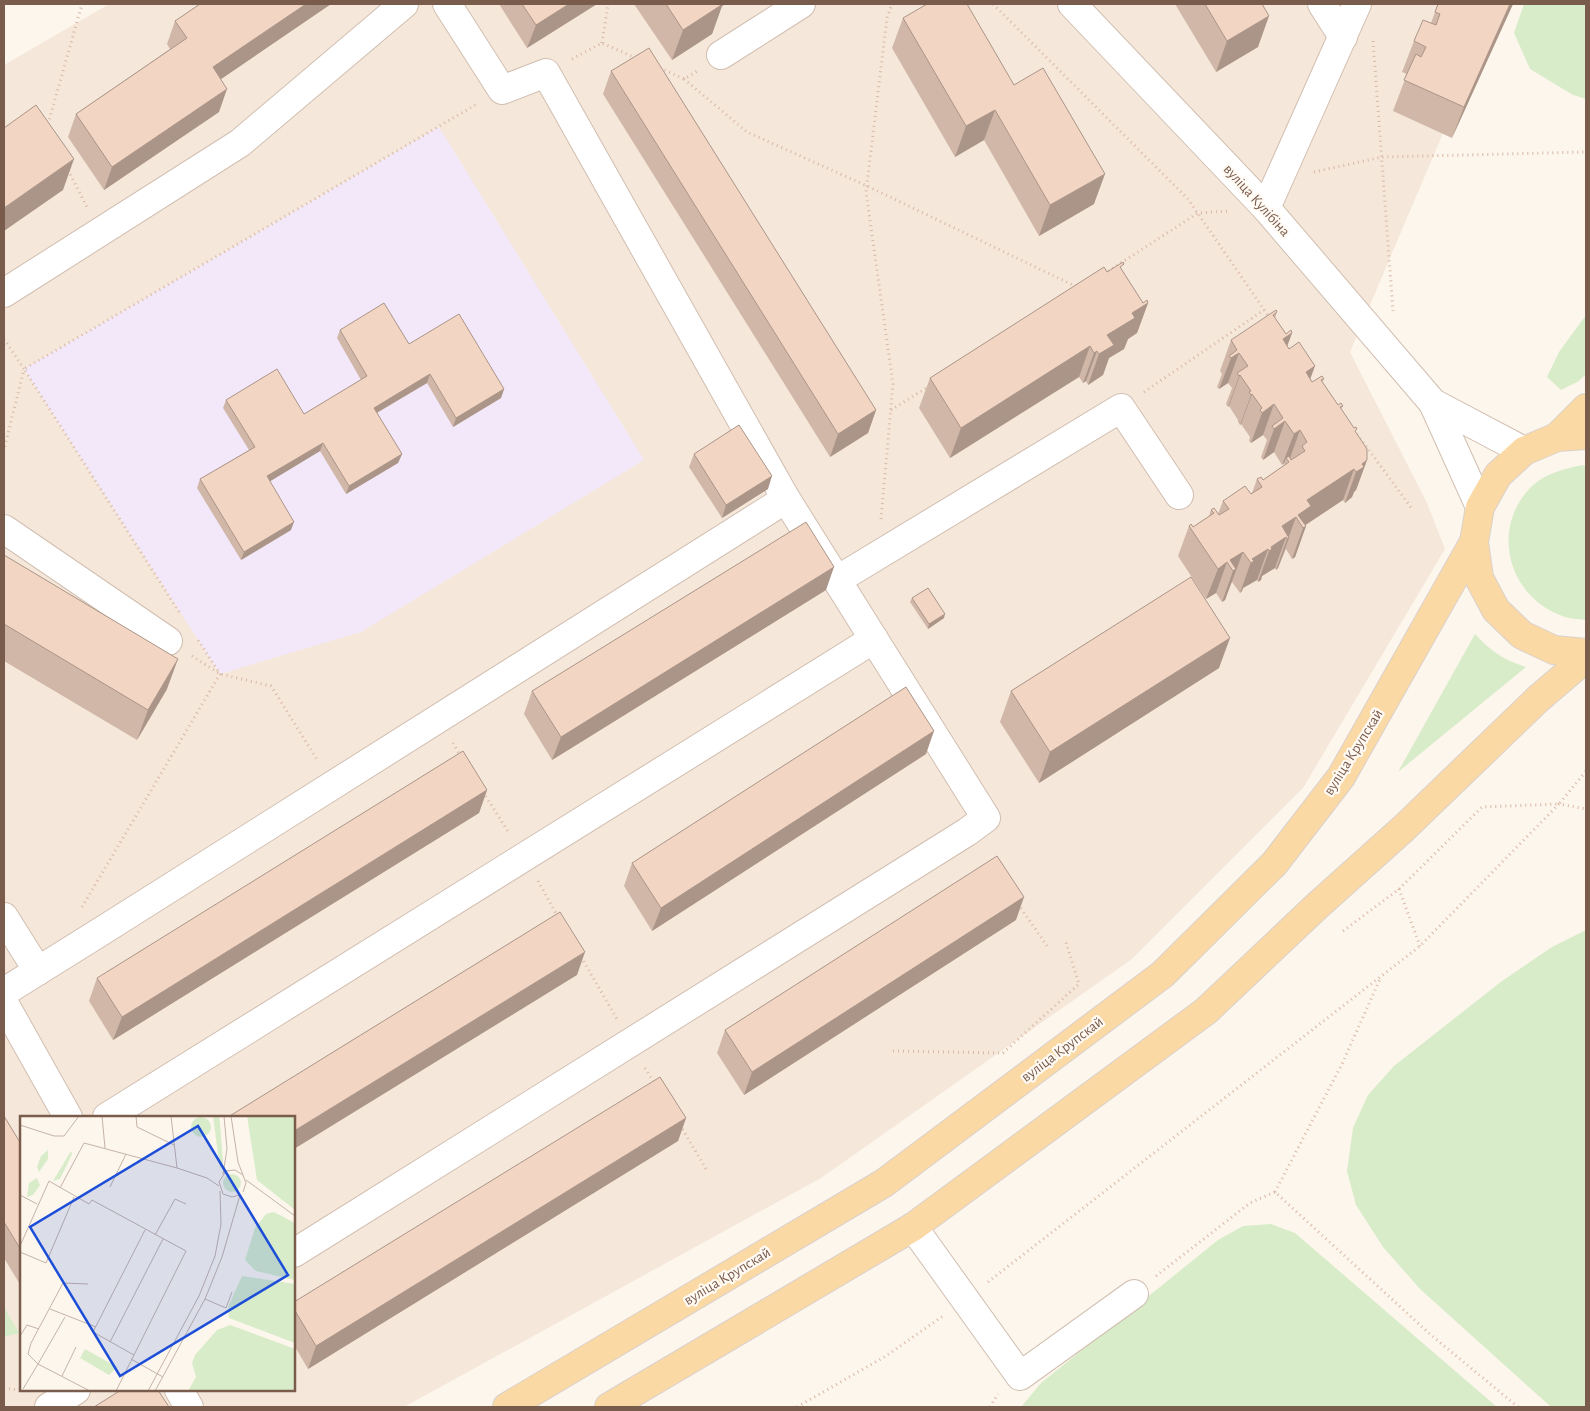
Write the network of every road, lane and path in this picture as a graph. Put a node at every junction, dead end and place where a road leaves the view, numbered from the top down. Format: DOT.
graph roads {
  1 [pos="82,4"];
  2 [pos="404,4"];
  3 [pos="447,4"];
  4 [pos="608,4"];
  5 [pos="801,4"];
  6 [pos="892,4"];
  7 [pos="993,4"];
  8 [pos="1072,4"];
  9 [pos="1322,4"];
  10 [pos="1357,4"];
  11 [pos="1372,32"];
  12 [pos="1343,37"];
  13 [pos="602,44"];
  14 [pos="721,55"];
  15 [pos="639,59"];
  16 [pos="657,67"];
  17 [pos="546,73"];
  18 [pos="684,79"];
  19 [pos="502,90"];
  20 [pos="47,128"];
  21 [pos="1586,152"];
  22 [pos="1382,157"];
  23 [pos="64,163"];
  24 [pos="1278,180"];
  25 [pos="867,186"];
  26 [pos="1266,208"];
  27 [pos="1198,213"];
  28 [pos="100,232"];
  29 [pos="1097,278"];
  30 [pos="4,293"];
  31 [pos="1072,294"];
  32 [pos="1264,310"];
  33 [pos="1394,311"];
  34 [pos="1270,318"];
  35 [pos="4,338"];
  36 [pos="24,369"];
  37 [pos="932,384"];
  38 [pos="1434,403"];
  39 [pos="1121,408"];
  40 [pos="1586,408"];
  41 [pos="891,410"];
  42 [pos="1354,430"];
  43 [pos="1586,435"];
  44 [pos="1557,437"];
  45 [pos="4,450"];
  46 [pos="1524,451"];
  47 [pos="1179,495"];
  48 [pos="786,499"];
  49 [pos="1480,507"];
  50 [pos="1413,510"];
  51 [pos="4,529"];
  52 [pos="1474,542"];
  53 [pos="877,556"];
  54 [pos="837,580"];
  55 [pos="182,616"];
  56 [pos="181,637"];
  57 [pos="874,639"];
  58 [pos="1586,653"];
  59 [pos="1586,658"];
  60 [pos="220,674"];
  61 [pos="438,719"];
  62 [pos="463,760"];
  63 [pos="1586,771"];
  64 [pos="478,784"];
  65 [pos="333,786"];
  66 [pos="1558,804"];
  67 [pos="1586,809"];
  68 [pos="524,858"];
  69 [pos="1399,889"];
  70 [pos="1012,897"];
  71 [pos="79,913"];
  72 [pos="4,917"];
  73 [pos="562,925"];
  74 [pos="1343,931"];
  75 [pos="1065,939"];
  76 [pos="1046,946"];
  77 [pos="1420,946"];
  78 [pos="577,950"];
  79 [pos="38,971"];
  80 [pos="1381,978"];
  81 [pos="4,992"];
  82 [pos="4,1003"];
  83 [pos="630,1043"];
  84 [pos="893,1051"];
  85 [pos="656,1085"];
  86 [pos="67,1116"];
  87 [pos="109,1116"];
  88 [pos="676,1119"];
  89 [pos="706,1169"];
  90 [pos="1275,1192"];
  91 [pos="913,1227"];
  92 [pos="295,1252"];
  93 [pos="1134,1294"];
  94 [pos="965,1300"];
  95 [pos="74,1391"];
  96 [pos="180,1391"];
  97 [pos="49,1407"];
  98 [pos="189,1407"];
  99 [pos="506,1407"];
  100 [pos="609,1407"];
  101 [pos="797,1407"];
  102 [pos="1518,1407"];
  1 -- 20 [label="path"];
  2 -- 28 [label="street"];
  3 -- 19 [label="street"];
  4 -- 13 [label="path"];
  5 -- 14 [label="street"];
  6 -- 25 [label="path"];
  7 -- 27 [label="path"];
  8 -- 26 [label="street, вуліца Кулібіна"];
  9 -- 12 [label="street"];
  10 -- 12 [label="street"];
  11 -- 22 [label="path"];
  12 -- 24 [label="street"];
  13 -- 15 [label="path"];
  13 -- 17 [label="path"];
  14 -- 18 [label="path"];
  16 -- 18 [label="path"];
  17 -- 19 [label="street"];
  17 -- 48 [label="street"];
  18 -- 25 [label="path"];
  19 -- 36 [label="path"];
  21 -- 22 [label="path"];
  22 -- 24 [label="path"];
  22 -- 33 [label="path"];
  23 -- 28 [label="path"];
  24 -- 26 [label="street"];
  25 -- 31 [label="path"];
  25 -- 41 [label="path"];
  26 -- 27 [label="path"];
  26 -- 38 [label="street, вуліца Кулібіна"];
  27 -- 29 [label="path"];
  27 -- 32 [label="path"];
  28 -- 30 [label="street"];
  32 -- 34 [label="path"];
  32 -- 39 [label="path"];
  35 -- 36 [label="path"];
  36 -- 45 [label="path"];
  36 -- 55 [label="path"];
  37 -- 41 [label="path"];
  38 -- 46 [label="street, вуліца Кулібіна"];
  38 -- 49 [label="street, вуліца Кулібіна"];
  39 -- 47 [label="street"];
  39 -- 53 [label="street"];
  40 -- 44 [label="main road"];
  41 -- 53 [label="path"];
  42 -- 50 [label="path"];
  43 -- 44 [label="main road"];
  44 -- 46 [label="main road"];
  46 -- 49 [label="main road"];
  48 -- 54 [label="street"];
  48 -- 61 [label="street"];
  49 -- 52 [label="main road"];
  51 -- 56 [label="street"];
  52 -- 58 [label="main road"];
  52 -- 99 [label="main road, вуліца Крупскай"];
  53 -- 54 [label="street"];
  54 -- 57 [label="street"];
  56 -- 60 [label="path"];
  56 -- 60 [label="path"];
  57 -- 68 [label="street"];
  57 -- 83 [label="street"];
  59 -- 91 [label="main road"];
  60 -- 65 [label="path"];
  60 -- 71 [label="path"];
  61 -- 62 [label="path"];
  61 -- 65 [label="street"];
  63 -- 66 [label="path"];
  64 -- 68 [label="path"];
  65 -- 79 [label="street"];
  66 -- 67 [label="path"];
  66 -- 69 [label="path"];
  66 -- 77 [label="path"];
  68 -- 73 [label="path"];
  68 -- 87 [label="street"];
  69 -- 74 [label="path"];
  69 -- 77 [label="path"];
  70 -- 76 [label="path"];
  72 -- 79 [label="street"];
  75 -- 84 [label="path"];
  77 -- 80 [label="path"];
  78 -- 83 [label="path"];
  79 -- 81 [label="street"];
  80 -- 90 [label="path"];
  80 -- 94 [label="path"];
  82 -- 86 [label="street"];
  83 -- 85 [label="path"];
  83 -- 92 [label="street"];
  88 -- 89 [label="path"];
  90 -- 93 [label="path"];
  90 -- 102 [label="path"];
  91 -- 94 [label="street"];
  91 -- 100 [label="main road"];
  93 -- 94 [label="street"];
  94 -- 101 [label="path"];
  95 -- 97 [label="street"];
  96 -- 98 [label="street"];
}
